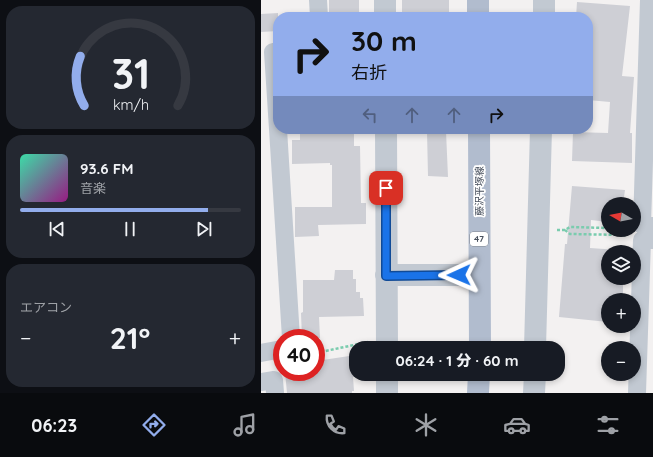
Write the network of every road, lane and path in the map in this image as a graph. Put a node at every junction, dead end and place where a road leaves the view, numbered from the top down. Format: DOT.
graph roads {
  1 [pos="318,0"];
  2 [pos="385,0"];
  3 [pos="478,0"];
  4 [pos="544,0"];
  5 [pos="649,0"];
  6 [pos="319,12"];
  7 [pos="385,12"];
  8 [pos="479,12"];
  9 [pos="543,12"];
  10 [pos="271,53"];
  11 [pos="273,75"];
  12 [pos="278,134"];
  13 [pos="386,134"];
  14 [pos="479,134"];
  15 [pos="541,134"];
  16 [pos="653,226"];
  17 [pos="601,228"];
  18 [pos="538,230"];
  19 [pos="565,230"];
  20 [pos="601,235"];
  21 [pos="653,240"];
  22 [pos="479,274"];
  23 [pos="386,276"];
  24 [pos="290,329"];
  25 [pos="387,341"];
  26 [pos="480,341"];
  27 [pos="535,341"];
  28 [pos="349,348"];
  29 [pos="273,351"];
  30 [pos="325,352"];
  31 [pos="261,353"];
  32 [pos="387,381"];
  33 [pos="479,381"];
  34 [pos="535,381"];
  35 [pos="261,382"];
  36 [pos="275,393"];
  37 [pos="387,393"];
  38 [pos="478,393"];
  39 [pos="534,393"];
  40 [pos="637,393"];
  1 -- 6 [label="street"];
  2 -- 7 [label="street"];
  3 -- 8 [label="main road"];
  4 -- 9 [label="street"];
  5 -- 16 [label="street"];
  10 -- 11 [label="street"];
  12 -- 24 [label="street"];
  13 -- 23 [label="street"];
  14 -- 22 [label="main road, 藤沢平塚線 / 47"];
  15 -- 18 [label="street"];
  17 -- 19 [label="path"];
  18 -- 19 [label="path"];
  18 -- 27 [label="street"];
  19 -- 20 [label="path"];
  21 -- 40 [label="street"];
  22 -- 23 [label="street"];
  22 -- 26 [label="main road, 藤沢平塚線 / 47"];
  23 -- 25 [label="street"];
  28 -- 30 [label="path"];
  29 -- 31 [label="street"];
  32 -- 37 [label="street"];
  33 -- 38 [label="main road"];
  34 -- 39 [label="street"];
  35 -- 36 [label="street"];
}
